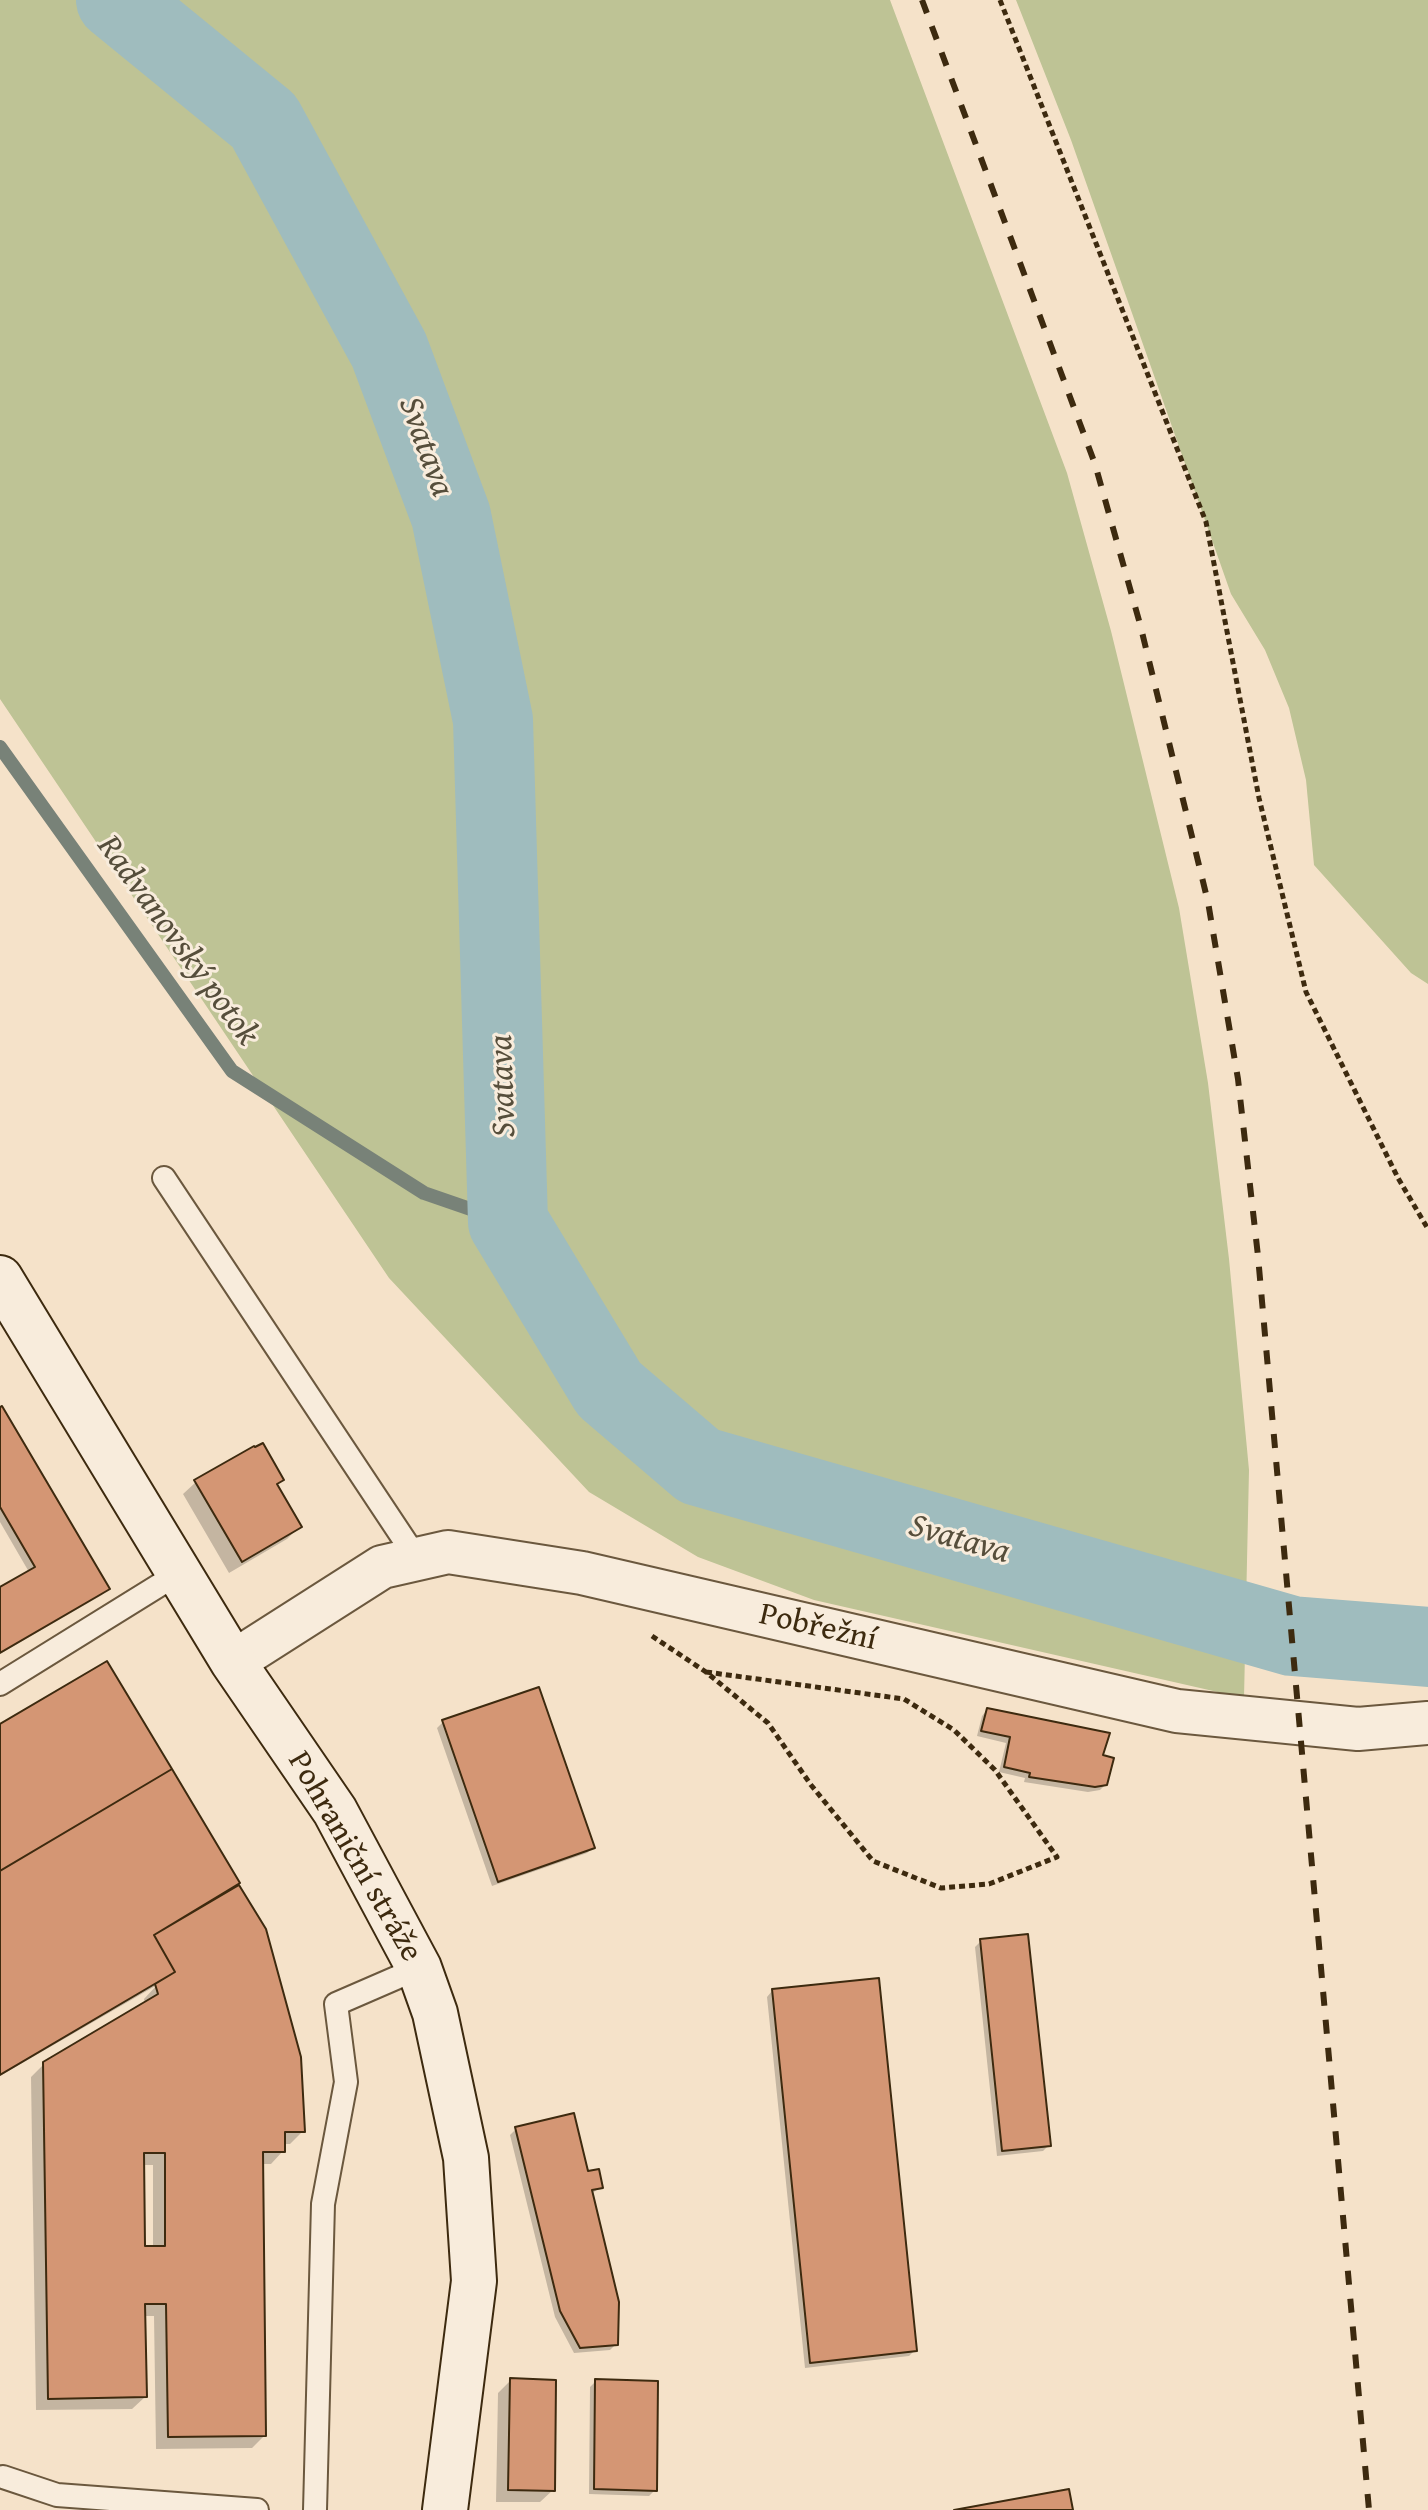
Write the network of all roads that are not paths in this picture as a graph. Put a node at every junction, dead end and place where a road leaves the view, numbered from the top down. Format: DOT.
graph roads {
  1 [pos="164,1178"];
  2 [pos="0,1278"];
  3 [pos="417,1559"];
  4 [pos="179,1573"];
  5 [pos="233,1662"];
  6 [pos="0,1684"];
  7 [pos="1428,1723"];
  8 [pos="419,1968"];
  9 [pos="3,2477"];
  10 [pos="257,2510"];
  11 [pos="315,2510"];
  12 [pos="445,2510"];
  1 -- 3 [label="lane"];
  2 -- 4 [label="street, Pohraniční stráže"];
  3 -- 5 [label="street, Pobřežní"];
  3 -- 7 [label="street, Pobřežní"];
  4 -- 5 [label="street, Pohraniční stráže"];
  4 -- 6 [label="lane"];
  5 -- 8 [label="street, Pohraniční stráže"];
  8 -- 11 [label="lane"];
  8 -- 12 [label="street, Pohraniční stráže"];
  9 -- 10 [label="lane"];
}
